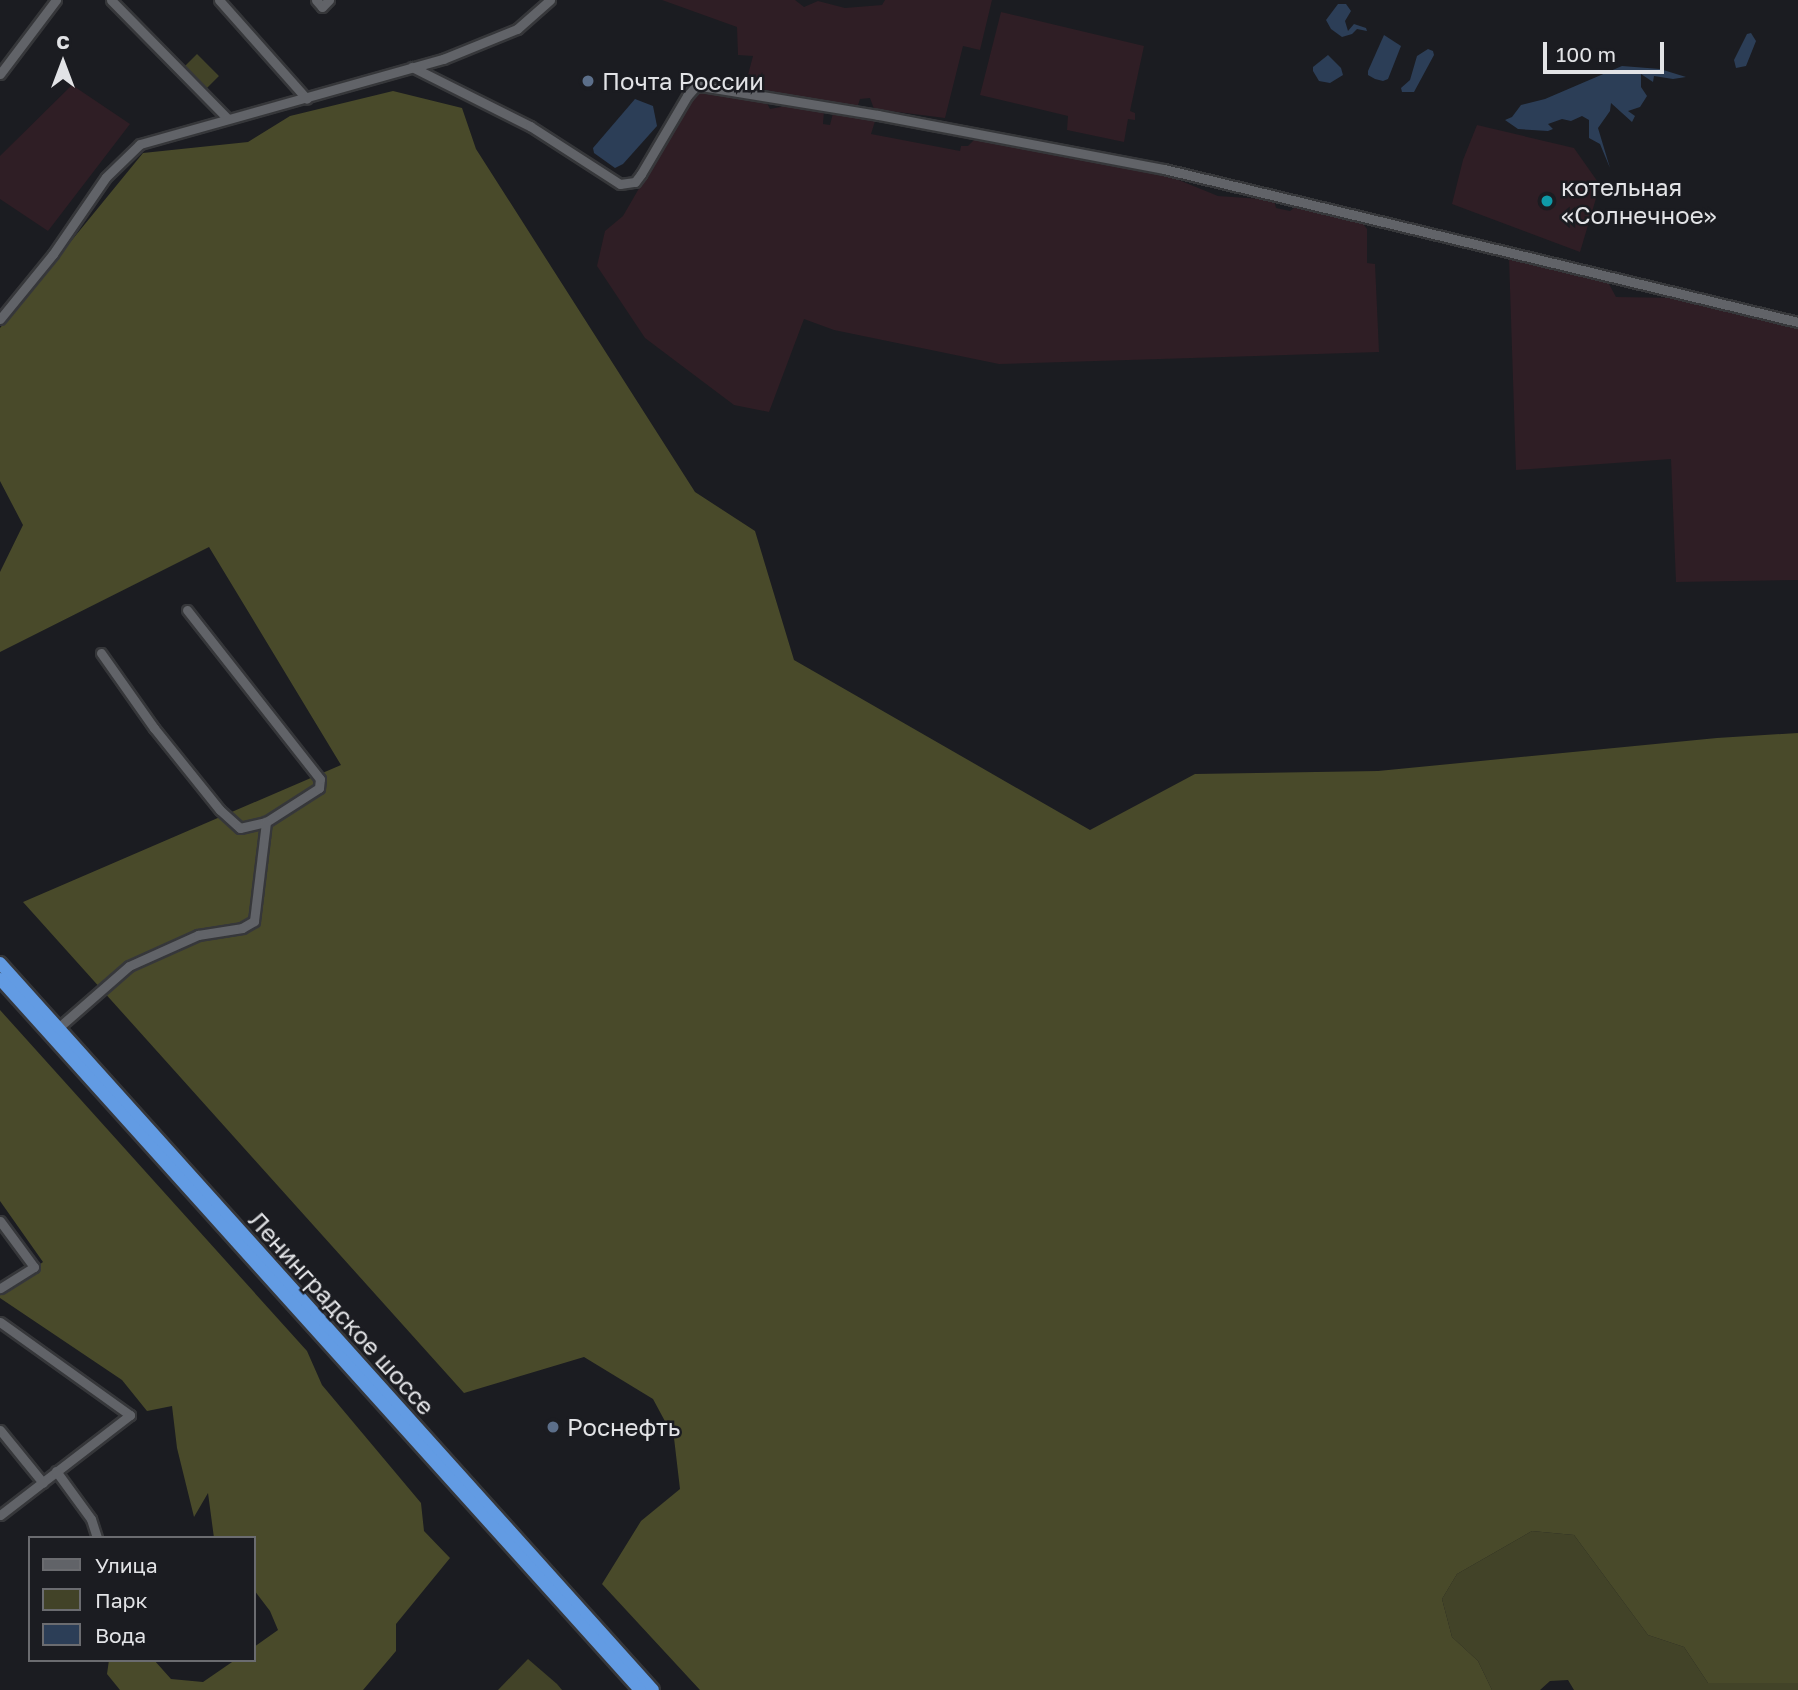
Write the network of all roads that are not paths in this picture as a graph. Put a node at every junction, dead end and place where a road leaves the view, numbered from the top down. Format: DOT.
graph roads {
  1 [pos="56,0"];
  2 [pos="111,0"];
  3 [pos="219,0"];
  4 [pos="316,0"];
  5 [pos="329,0"];
  6 [pos="550,0"];
  7 [pos="412,67"];
  8 [pos="0,74"];
  9 [pos="307,99"];
  10 [pos="227,118"];
  11 [pos="0,319"];
  12 [pos="1798,322"];
  13 [pos="187,610"];
  14 [pos="102,653"];
  15 [pos="266,822"];
  16 [pos="0,963"];
  17 [pos="0,979"];
  18 [pos="58,1028"];
  19 [pos="0,1221"];
  20 [pos="0,1288"];
  21 [pos="0,1322"];
  22 [pos="0,1430"];
  23 [pos="56,1471"];
  24 [pos="43,1483"];
  25 [pos="0,1515"];
  26 [pos="96,1536"];
  27 [pos="640,1690"];
  28 [pos="653,1690"];
  1 -- 8 [label="street"];
  2 -- 10 [label="street"];
  3 -- 9 [label="street"];
  4 -- 5 [label="street"];
  6 -- 7 [label="street"];
  7 -- 9 [label="street"];
  7 -- 12 [label="street"];
  9 -- 10 [label="street"];
  10 -- 11 [label="street"];
  13 -- 15 [label="street"];
  14 -- 15 [label="street"];
  15 -- 18 [label="street"];
  16 -- 18 [label="highway, Ленинградское шоссе"];
  17 -- 27 [label="highway, Ленинградское шоссе"];
  18 -- 28 [label="highway, Ленинградское шоссе"];
  19 -- 20 [label="street"];
  21 -- 23 [label="street"];
  22 -- 24 [label="street"];
  23 -- 24 [label="street"];
  23 -- 26 [label="street"];
  24 -- 25 [label="street"];
}
